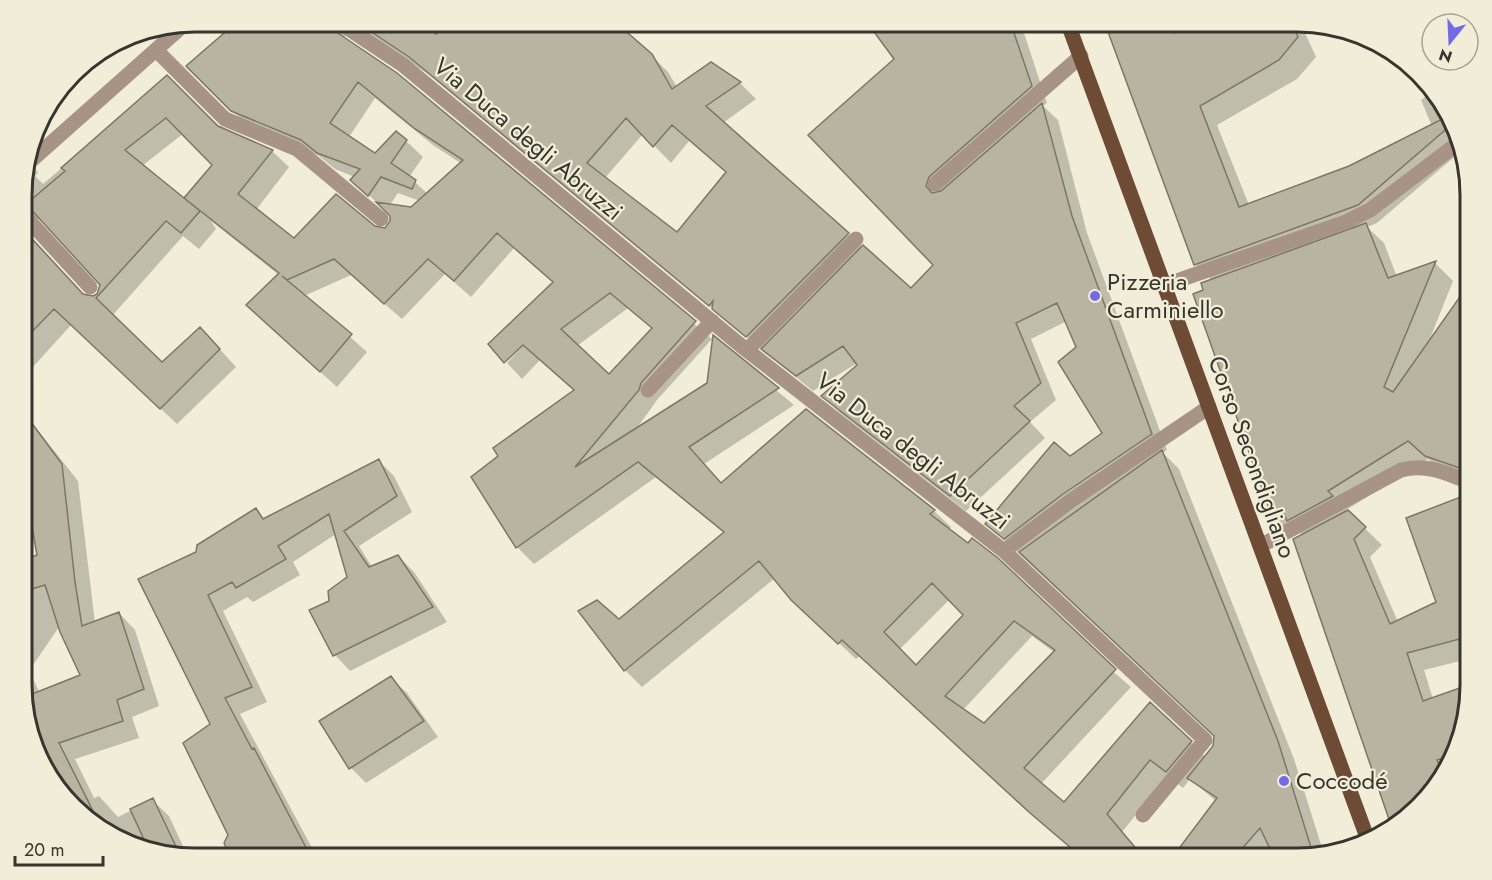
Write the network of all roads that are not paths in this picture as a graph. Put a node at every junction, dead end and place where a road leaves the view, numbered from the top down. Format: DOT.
graph roads {
  1 [pos="354,32"];
  2 [pos="1071,32"];
  3 [pos="174,33"];
  4 [pos="156,50"];
  5 [pos="1081,56"];
  6 [pos="1453,147"];
  7 [pos="36,156"];
  8 [pos="935,184"];
  9 [pos="381,219"];
  10 [pos="32,224"];
  11 [pos="856,239"];
  12 [pos="1165,285"];
  13 [pos="90,287"];
  14 [pos="712,321"];
  15 [pos="747,350"];
  16 [pos="648,390"];
  17 [pos="1209,407"];
  18 [pos="1460,479"];
  19 [pos="1260,546"];
  20 [pos="1004,550"];
  21 [pos="1143,815"];
  22 [pos="1366,833"];
  1 -- 14 [label="street, Via Duca degli Abruzzi"];
  2 -- 5 [label="main road, Corso Secondigliano"];
  3 -- 4 [label="street"];
  4 -- 7 [label="street"];
  4 -- 9 [label="street"];
  5 -- 8 [label="street"];
  5 -- 12 [label="main road, Corso Secondigliano"];
  6 -- 12 [label="street"];
  10 -- 13 [label="street"];
  11 -- 15 [label="street"];
  12 -- 17 [label="main road, Corso Secondigliano"];
  14 -- 15 [label="street, Via Duca degli Abruzzi"];
  14 -- 16 [label="street"];
  15 -- 20 [label="street, Via Duca degli Abruzzi"];
  17 -- 19 [label="main road, Corso Secondigliano"];
  17 -- 20 [label="street, Via Duca degli Abruzzi"];
  18 -- 19 [label="street"];
  19 -- 22 [label="main road, Corso Secondigliano"];
  20 -- 21 [label="street"];
}
